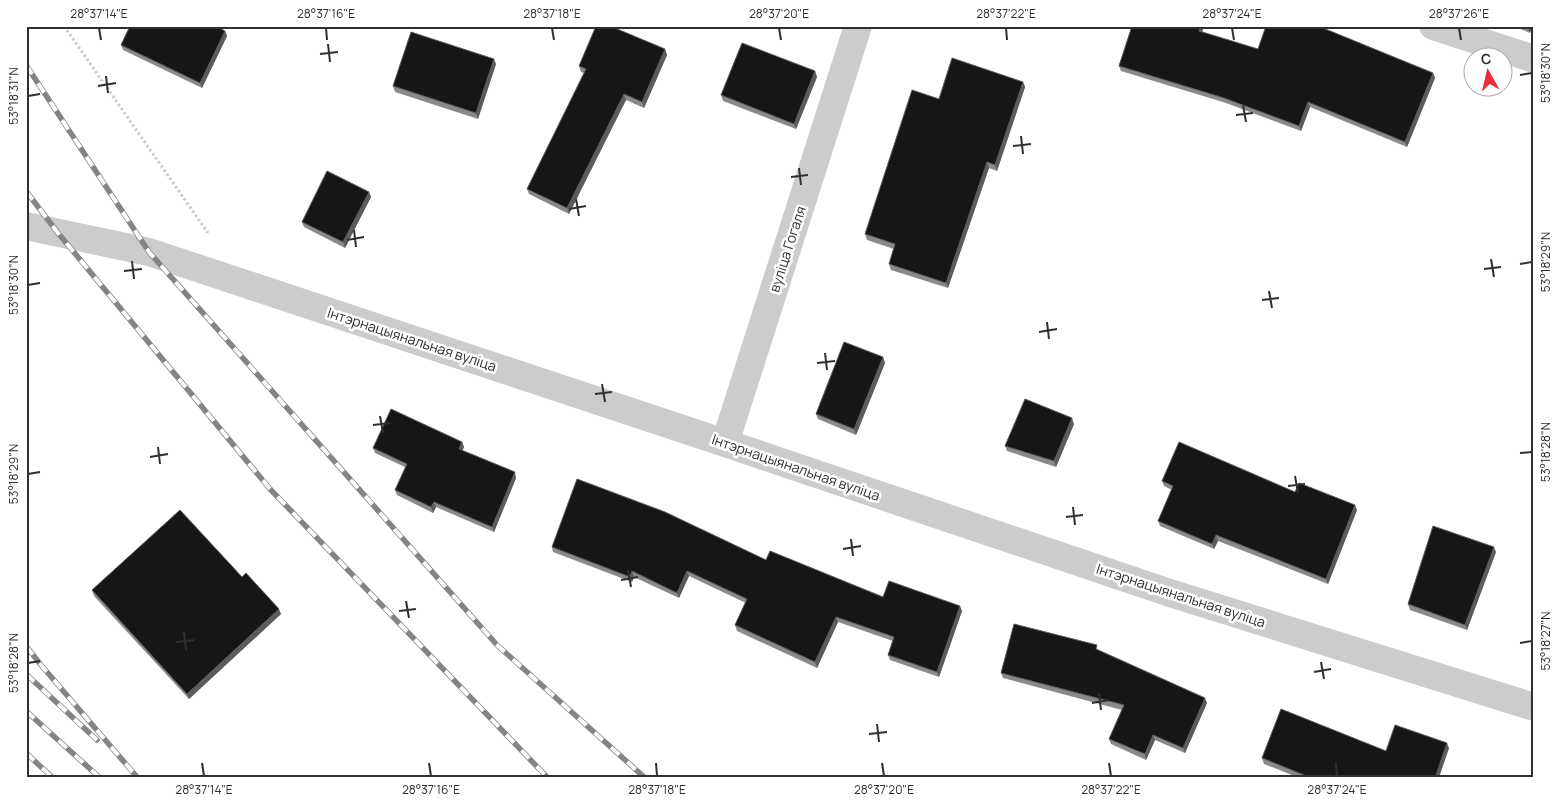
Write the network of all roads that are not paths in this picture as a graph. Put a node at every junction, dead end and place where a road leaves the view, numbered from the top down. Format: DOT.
graph roads {
  1 [pos="858,26"];
  2 [pos="1433,26"];
  3 [pos="1534,59"];
  4 [pos="26,226"];
  5 [pos="725,443"];
  6 [pos="1534,707"];
  1 -- 5 [label="street, вуліца Гогаля"];
  2 -- 3 [label="street"];
  4 -- 5 [label="street, Інтэрнацыянальная вуліца"];
  5 -- 6 [label="street, Інтэрнацыянальная вуліца"];
}
